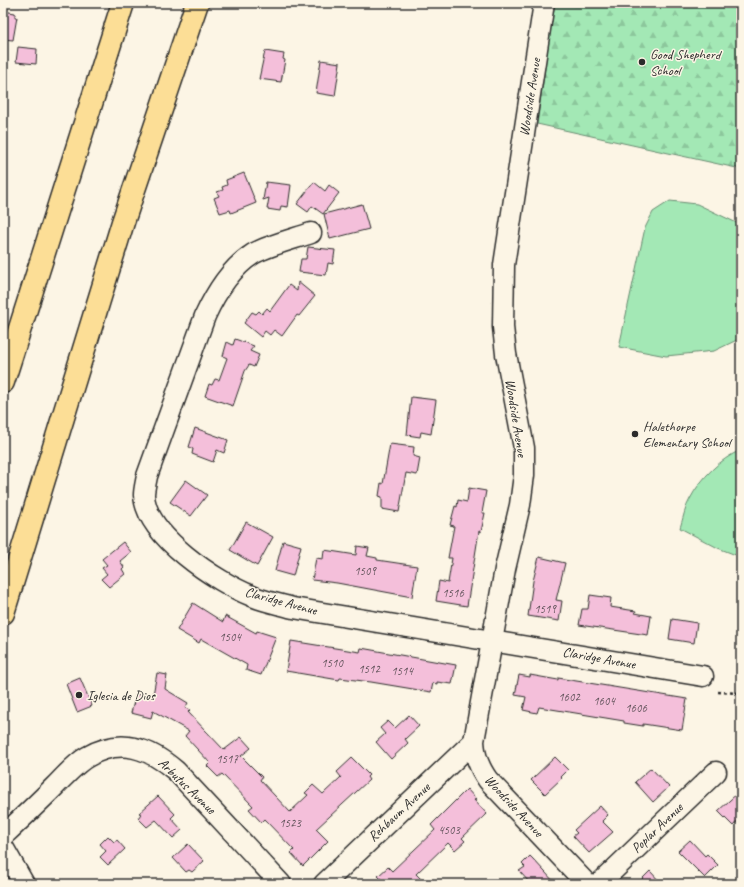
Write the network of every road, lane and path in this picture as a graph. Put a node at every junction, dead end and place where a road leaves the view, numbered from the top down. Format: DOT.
graph roads {
  1 [pos="123,3"];
  2 [pos="197,3"];
  3 [pos="544,3"];
  4 [pos="311,233"];
  5 [pos="3,382"];
  6 [pos="3,613"];
  7 [pos="491,640"];
  8 [pos="703,676"];
  9 [pos="718,692"];
  10 [pos="741,694"];
  11 [pos="474,741"];
  12 [pos="716,772"];
  13 [pos="3,836"];
  14 [pos="3,847"];
  15 [pos="24,884"];
  16 [pos="281,884"];
  17 [pos="324,884"];
  18 [pos="587,884"];
  19 [pos="599,884"];
  1 -- 5 [label="highway"];
  2 -- 6 [label="highway"];
  3 -- 7 [label="street, Woodside Avenue"];
  4 -- 7 [label="street, Claridge Avenue"];
  7 -- 8 [label="street, Claridge Avenue"];
  7 -- 11 [label="street, Woodside Avenue"];
  9 -- 10 [label="path"];
  11 -- 17 [label="street, Rehbaum Avenue"];
  11 -- 18 [label="street, Woodside Avenue"];
  12 -- 19 [label="street, Poplar Avenue"];
  13 -- 16 [label="street, Arbutus Avenue"];
  14 -- 15 [label="street"];
}
